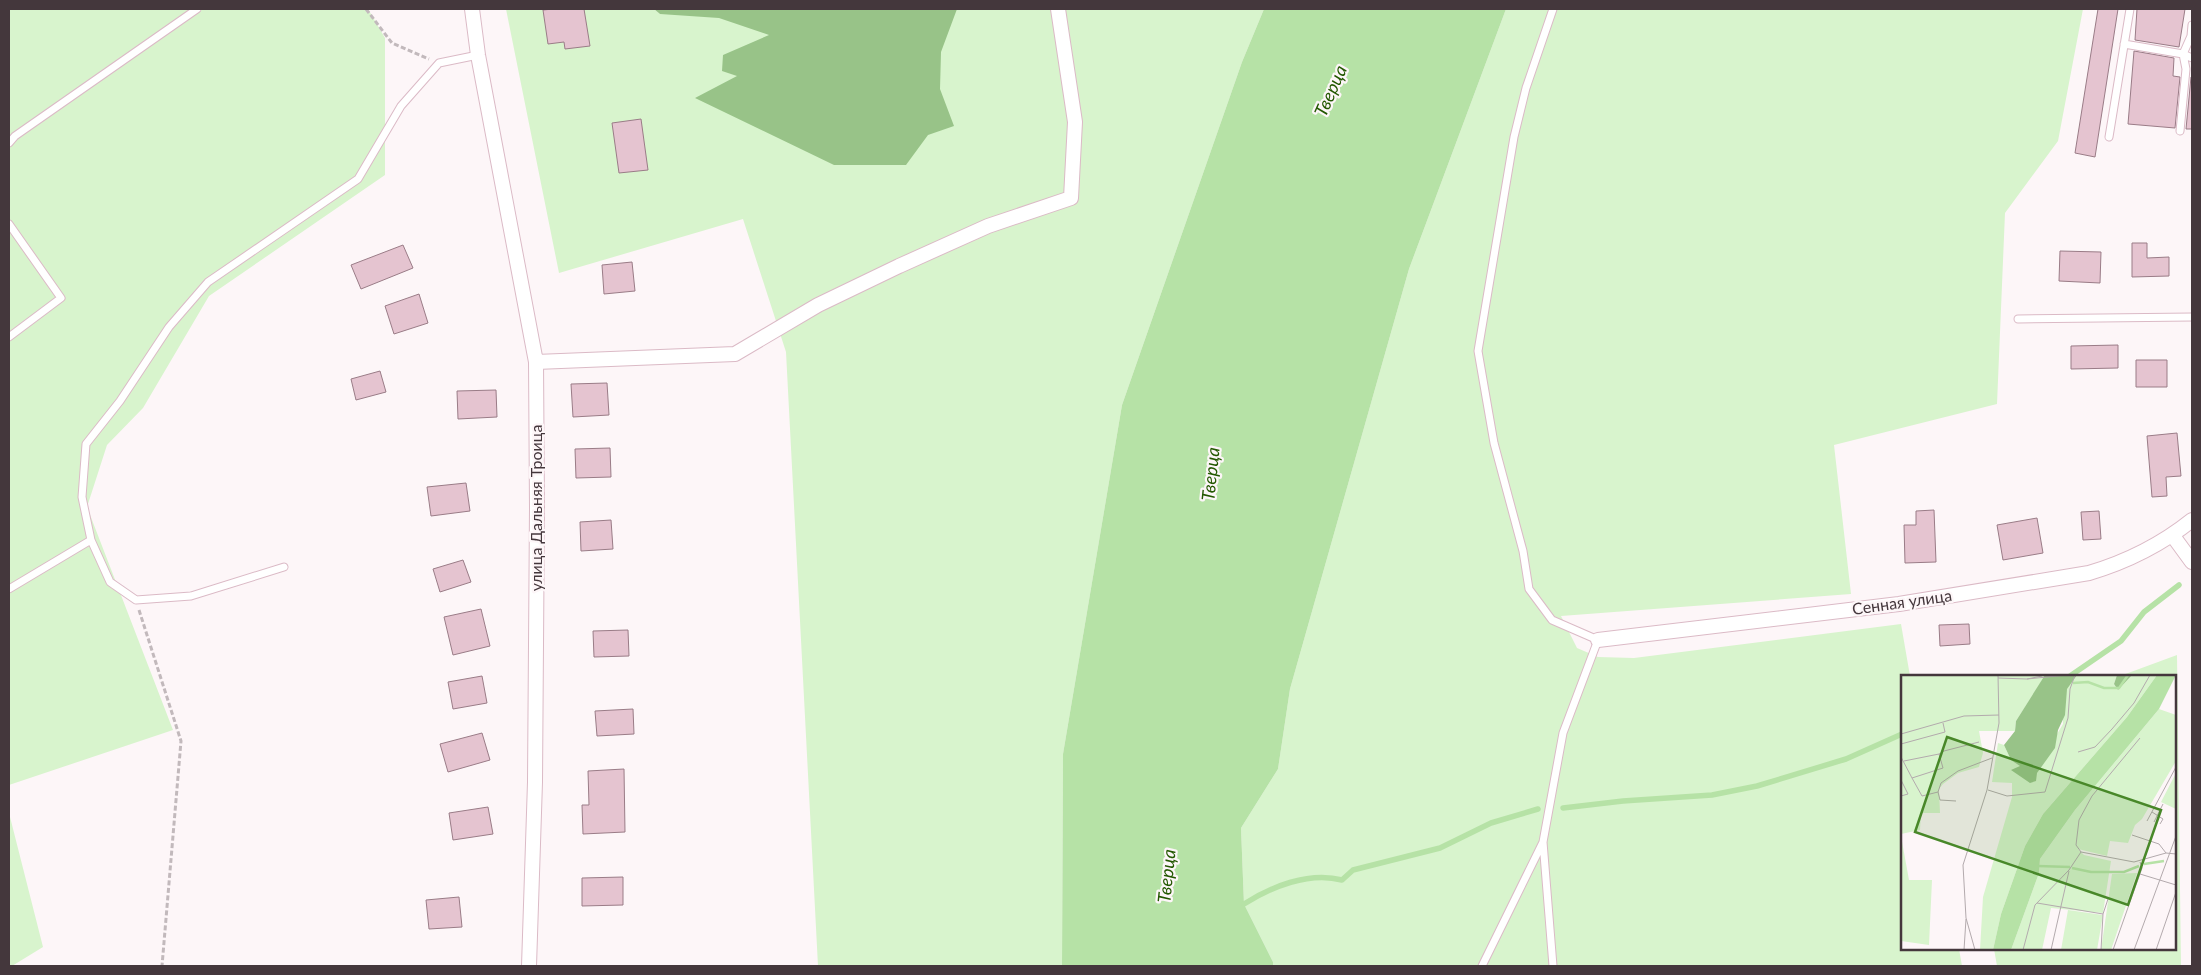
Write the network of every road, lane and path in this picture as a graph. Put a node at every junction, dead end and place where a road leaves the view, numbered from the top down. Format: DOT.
graph roads {
  1 [pos="197,9"];
  2 [pos="366,9"];
  3 [pos="472,9"];
  4 [pos="1058,9"];
  5 [pos="1552,9"];
  6 [pos="2130,9"];
  7 [pos="2192,24"];
  8 [pos="2124,44"];
  9 [pos="2183,54"];
  10 [pos="478,55"];
  11 [pos="2192,58"];
  12 [pos="439,63"];
  13 [pos="2180,130"];
  14 [pos="2109,137"];
  15 [pos="9,143"];
  16 [pos="9,224"];
  17 [pos="2192,317"];
  18 [pos="2018,319"];
  19 [pos="9,337"];
  20 [pos="536,362"];
  21 [pos="2192,520"];
  22 [pos="2173,536"];
  23 [pos="90,540"];
  24 [pos="2192,562"];
  25 [pos="284,567"];
  26 [pos="9,589"];
  27 [pos="136,600"];
  28 [pos="1598,640"];
  29 [pos="1542,842"];
  30 [pos="162,966"];
  31 [pos="530,966"];
  32 [pos="1482,966"];
  33 [pos="1553,966"];
  1 -- 15 [label="lane"];
  2 -- 12 [label="path"];
  3 -- 10 [label="street, улица Дальняя Троица"];
  4 -- 20 [label="street"];
  5 -- 28 [label="lane"];
  6 -- 8 [label="lane"];
  7 -- 9 [label="lane"];
  8 -- 9 [label="lane"];
  8 -- 14 [label="lane"];
  9 -- 11 [label="lane"];
  9 -- 13 [label="lane"];
  10 -- 12 [label="lane"];
  10 -- 20 [label="street, улица Дальняя Троица"];
  12 -- 23 [label="lane"];
  16 -- 19 [label="lane"];
  17 -- 18 [label="lane"];
  20 -- 31 [label="street, улица Дальняя Троица"];
  21 -- 22 [label="street, Сенная улица"];
  22 -- 24 [label="street"];
  22 -- 28 [label="street, Сенная улица"];
  23 -- 26 [label="lane"];
  23 -- 27 [label="lane"];
  25 -- 27 [label="lane"];
  27 -- 30 [label="path"];
  28 -- 29 [label="lane"];
  29 -- 32 [label="lane"];
  29 -- 33 [label="lane"];
}
